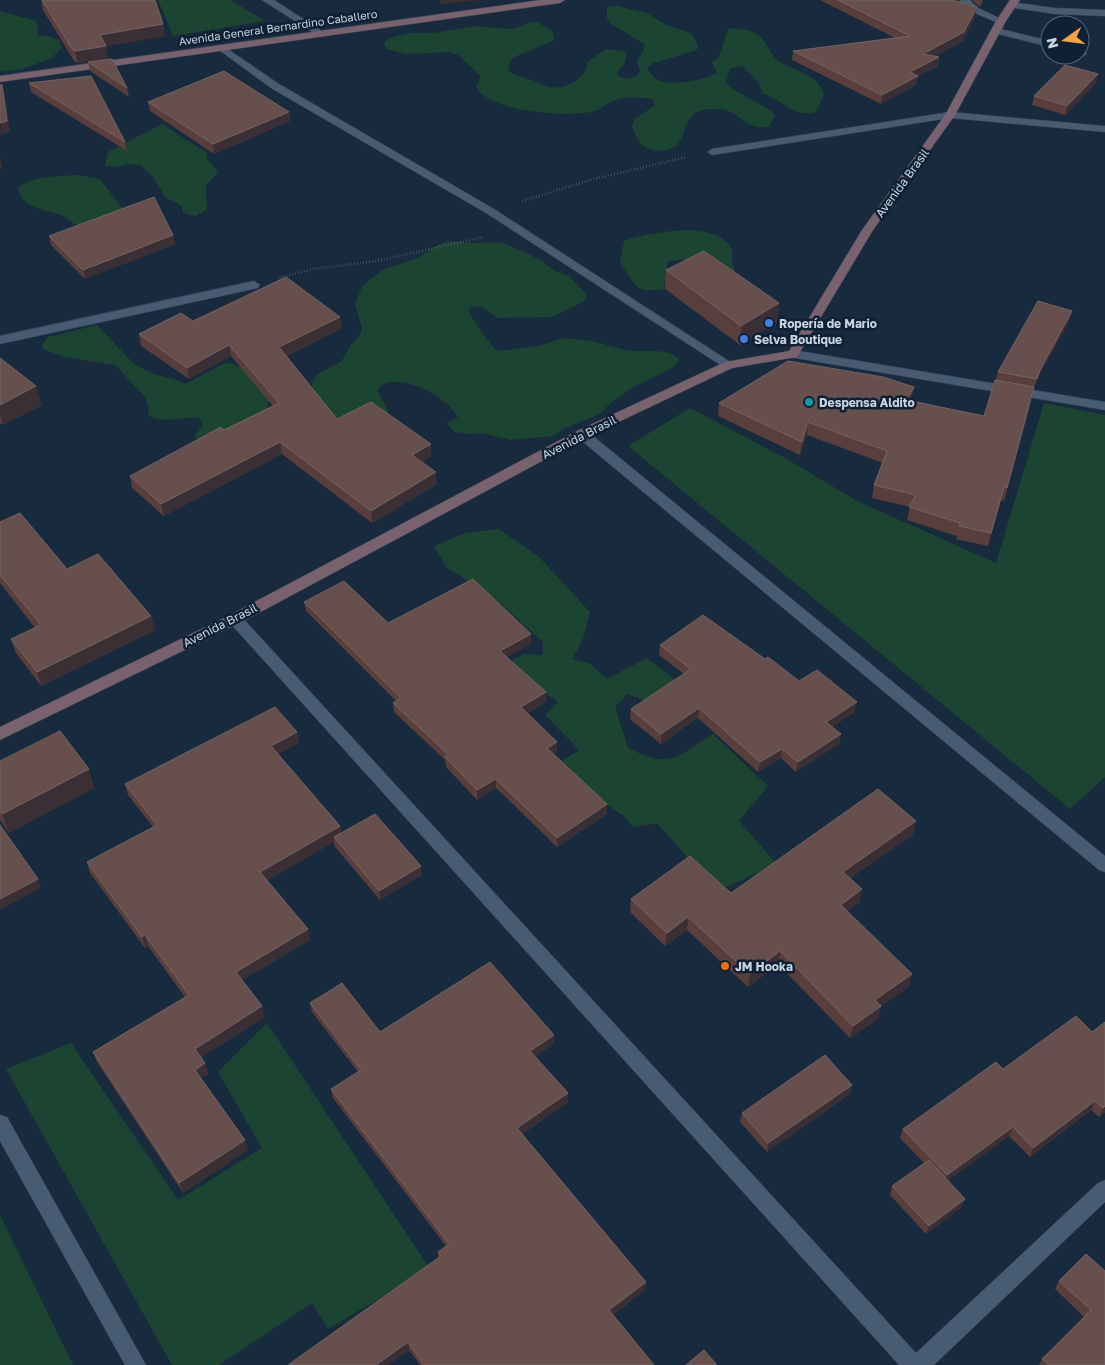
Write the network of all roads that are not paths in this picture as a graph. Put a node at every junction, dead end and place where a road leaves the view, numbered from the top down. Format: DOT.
graph roads {
  1 [pos="267,0"];
  2 [pos="560,0"];
  3 [pos="1013,2"];
  4 [pos="960,3"];
  5 [pos="1105,13"];
  6 [pos="999,26"];
  7 [pos="320,33"];
  8 [pos="1040,40"];
  9 [pos="222,48"];
  10 [pos="0,79"];
  11 [pos="950,115"];
  12 [pos="1105,129"];
  13 [pos="712,152"];
  14 [pos="254,285"];
  15 [pos="0,340"];
  16 [pos="793,354"];
  17 [pos="729,365"];
  18 [pos="1105,406"];
  19 [pos="582,434"];
  20 [pos="235,619"];
  21 [pos="0,734"];
  22 [pos="1105,865"];
  23 [pos="0,1123"];
  24 [pos="1105,1189"];
  25 [pos="136,1365"];
  26 [pos="913,1365"];
  27 [pos="919,1365"];
  1 -- 7 [label="street"];
  2 -- 7 [label="street, Avenida General Bernardino Caballero"];
  3 -- 5 [label="street"];
  3 -- 6 [label="street, Avenida Brasil"];
  4 -- 6 [label="street"];
  6 -- 8 [label="street"];
  6 -- 11 [label="street, Avenida Brasil"];
  7 -- 9 [label="street, Avenida General Bernardino Caballero"];
  9 -- 10 [label="street, Avenida General Bernardino Caballero"];
  9 -- 17 [label="street"];
  11 -- 12 [label="street"];
  11 -- 13 [label="street"];
  11 -- 16 [label="street, Avenida Brasil"];
  14 -- 15 [label="street"];
  16 -- 17 [label="street, Avenida Brasil"];
  16 -- 18 [label="street"];
  17 -- 19 [label="street, Avenida Brasil"];
  19 -- 20 [label="street, Avenida Brasil"];
  19 -- 22 [label="street"];
  20 -- 21 [label="street, Avenida Brasil"];
  20 -- 26 [label="street"];
  23 -- 25 [label="street"];
  24 -- 27 [label="street"];
}
